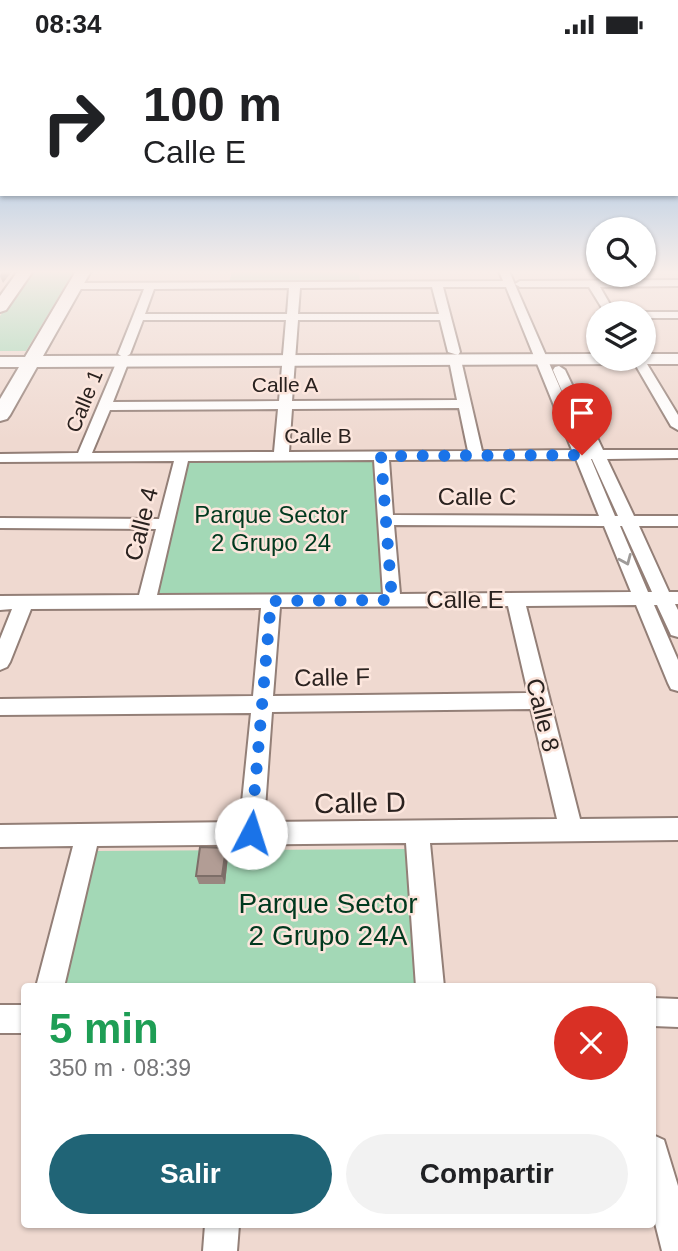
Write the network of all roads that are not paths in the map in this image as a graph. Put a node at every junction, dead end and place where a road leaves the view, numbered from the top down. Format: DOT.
graph roads {
  1 [pos="50,327"];
  2 [pos="135,327"];
  3 [pos="292,327"];
  4 [pos="447,327"];
  5 [pos="534,327"];
  6 [pos="656,352"];
  7 [pos="678,352"];
  8 [pos="586,353"];
  9 [pos="0,355"];
  10 [pos="546,355"];
  11 [pos="454,356"];
  12 [pos="290,357"];
  13 [pos="586,357"];
  14 [pos="32,358"];
  15 [pos="124,358"];
  16 [pos="656,359"];
  17 [pos="678,359"];
  18 [pos="0,362"];
  19 [pos="645,371"];
  20 [pos="663,401"];
  21 [pos="678,401"];
  22 [pos="465,404"];
  23 [pos="286,405"];
  24 [pos="104,406"];
  25 [pos="0,415"];
  26 [pos="678,426"];
  27 [pos="678,454"];
  28 [pos="476,455"];
  29 [pos="582,455"];
  30 [pos="599,455"];
  31 [pos="281,456"];
  32 [pos="381,456"];
  33 [pos="182,457"];
  34 [pos="0,458"];
  35 [pos="83,458"];
  36 [pos="386,520"];
  37 [pos="628,521"];
  38 [pos="678,521"];
  39 [pos="610,522"];
  40 [pos="0,523"];
  41 [pos="166,524"];
  42 [pos="642,598"];
  43 [pos="671,598"];
  44 [pos="515,599"];
  45 [pos="392,600"];
  46 [pos="271,601"];
  47 [pos="146,602"];
  48 [pos="0,603"];
  49 [pos="24,603"];
  50 [pos="678,630"];
  51 [pos="0,662"];
  52 [pos="678,683"];
  53 [pos="540,701"];
  54 [pos="262,704"];
  55 [pos="0,707"];
  56 [pos="678,829"];
  57 [pos="571,830"];
  58 [pos="417,832"];
  59 [pos="251,833"];
  60 [pos="88,835"];
  61 [pos="0,836"];
  62 [pos="51,983"];
  63 [pos="430,983"];
  64 [pos="656,1013"];
  65 [pos="678,1013"];
  66 [pos="0,1019"];
  67 [pos="21,1019"];
  68 [pos="656,1163"];
  69 [pos="222,1228"];
  70 [pos="678,1250"];
  71 [pos="220,1251"];
  1 -- 14 [label="street"];
  2 -- 15 [label="street, Calle 1"];
  3 -- 12 [label="street"];
  4 -- 11 [label="street"];
  5 -- 10 [label="street"];
  6 -- 7 [label="street"];
  8 -- 10 [label="street"];
  9 -- 14 [label="street"];
  10 -- 11 [label="street"];
  10 -- 13 [label="street"];
  10 -- 29 [label="street"];
  10 -- 30 [label="street"];
  11 -- 12 [label="street"];
  11 -- 22 [label="street"];
  12 -- 15 [label="street"];
  12 -- 23 [label="street"];
  14 -- 15 [label="street"];
  14 -- 18 [label="street"];
  14 -- 25 [label="street"];
  15 -- 24 [label="street, Calle 1"];
  16 -- 17 [label="street"];
  19 -- 20 [label="street"];
  20 -- 21 [label="street"];
  20 -- 26 [label="street"];
  22 -- 23 [label="street, Calle A"];
  22 -- 28 [label="street"];
  23 -- 24 [label="street, Calle A"];
  23 -- 31 [label="street"];
  24 -- 35 [label="street, Calle 1"];
  27 -- 30 [label="street, Calle B"];
  28 -- 29 [label="street, Calle B"];
  28 -- 32 [label="street, Calle B"];
  29 -- 30 [label="street, Calle B"];
  29 -- 39 [label="street"];
  30 -- 37 [label="street"];
  31 -- 32 [label="street, Calle B"];
  31 -- 33 [label="street, Calle B"];
  32 -- 36 [label="street"];
  33 -- 35 [label="street, Calle B"];
  33 -- 41 [label="street, Calle 4"];
  34 -- 35 [label="street, Calle B"];
  36 -- 39 [label="street, Calle C"];
  36 -- 45 [label="street"];
  37 -- 38 [label="street"];
  37 -- 39 [label="street"];
  37 -- 43 [label="street"];
  39 -- 42 [label="street, one-way"];
  40 -- 41 [label="street"];
  41 -- 47 [label="street, Calle 4"];
  42 -- 43 [label="street, Calle E"];
  42 -- 44 [label="street, Calle E"];
  42 -- 52 [label="street"];
  43 -- 50 [label="street"];
  44 -- 45 [label="street, Calle E"];
  44 -- 53 [label="street, Calle 8"];
  45 -- 46 [label="street, Calle E"];
  46 -- 47 [label="street, Calle E"];
  46 -- 54 [label="street"];
  47 -- 49 [label="street, Calle E"];
  48 -- 49 [label="street, Calle E"];
  49 -- 51 [label="street"];
  53 -- 54 [label="street, Calle F"];
  53 -- 57 [label="street, Calle 8"];
  54 -- 55 [label="street, Calle F"];
  54 -- 59 [label="street"];
  56 -- 57 [label="street, Calle D"];
  57 -- 58 [label="street, Calle D"];
  58 -- 59 [label="street, Calle D"];
  58 -- 63 [label="street"];
  59 -- 60 [label="street, Calle D"];
  60 -- 61 [label="street, Calle D"];
  60 -- 62 [label="street"];
  64 -- 65 [label="street"];
  66 -- 67 [label="street"];
  68 -- 70 [label="street"];
  69 -- 71 [label="street"];
}
